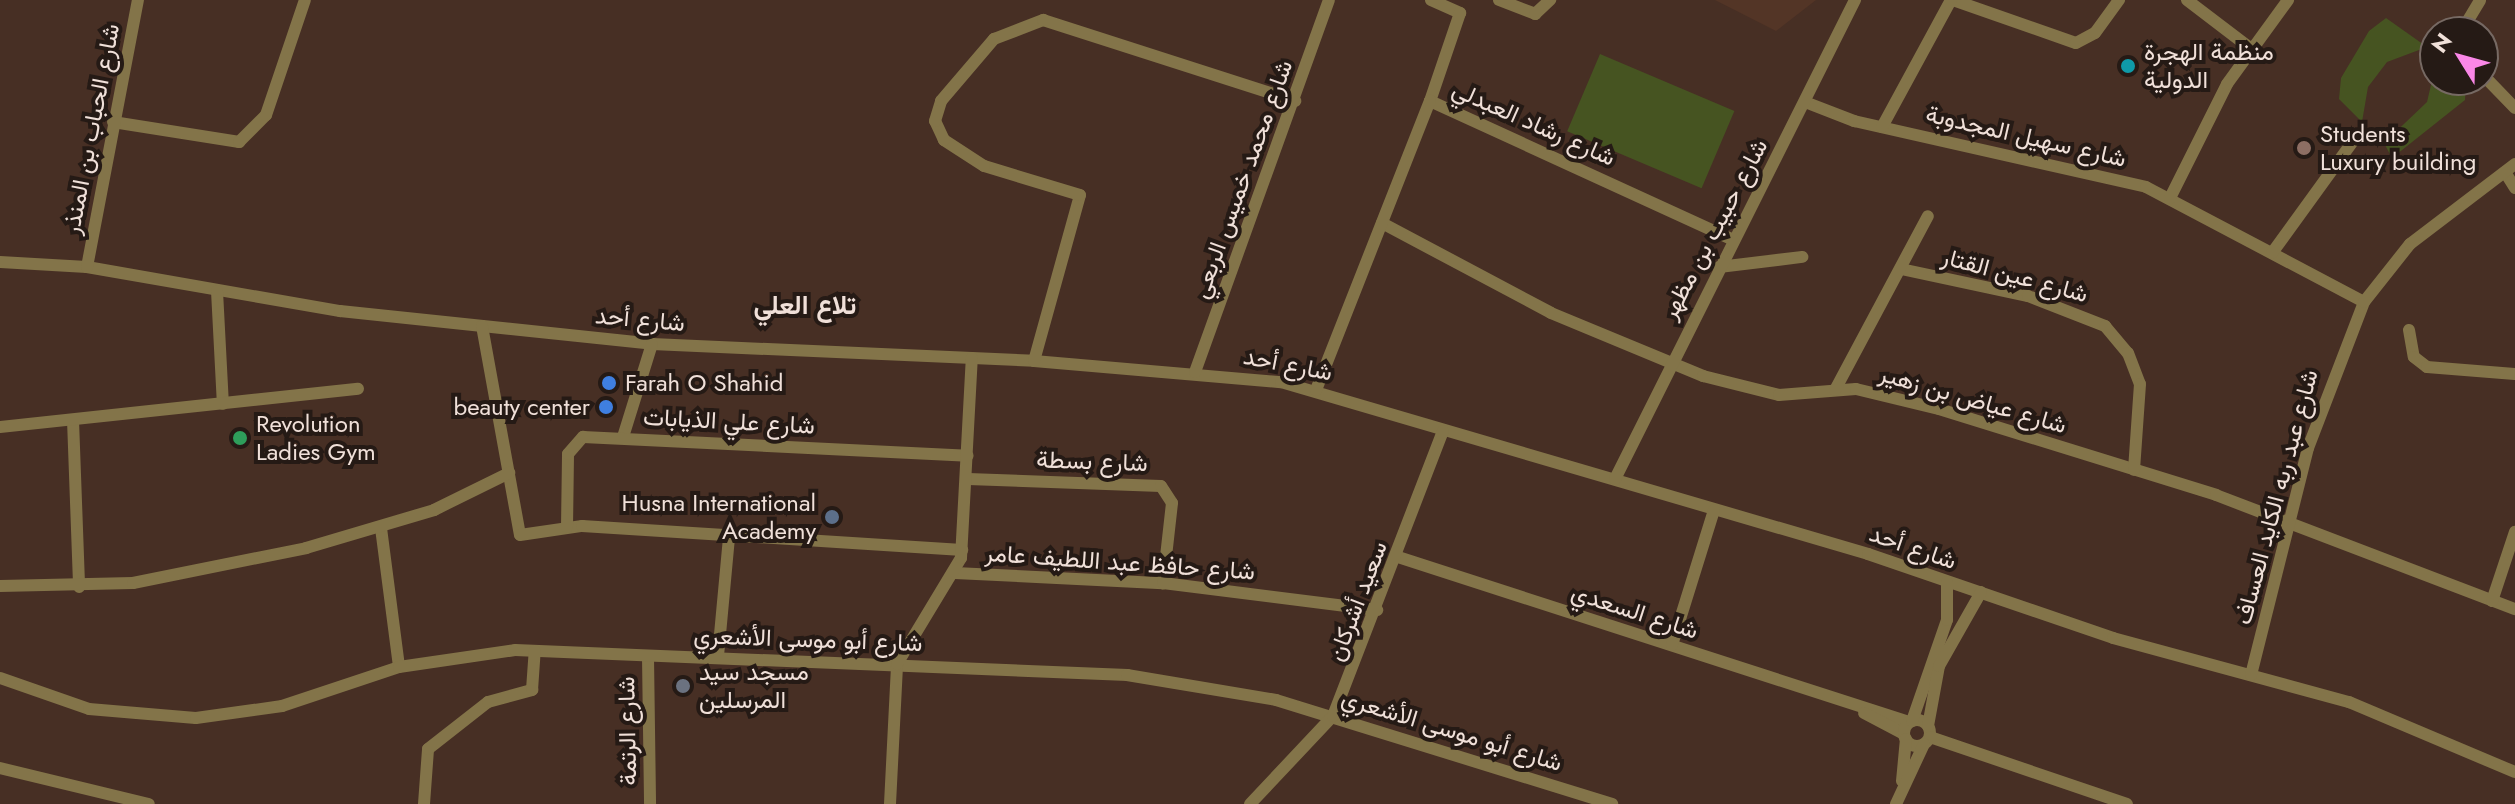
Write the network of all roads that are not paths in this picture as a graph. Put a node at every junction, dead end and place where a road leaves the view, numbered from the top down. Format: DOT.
graph roads {
  1 [pos="138,0"];
  2 [pos="305,0"];
  3 [pos="1329,0"];
  4 [pos="1431,0"];
  5 [pos="1465,0"];
  6 [pos="1499,0"];
  7 [pos="1550,0"];
  8 [pos="1855,0"];
  9 [pos="1952,0"];
  10 [pos="2119,0"];
  11 [pos="2187,0"];
  12 [pos="2288,0"];
  13 [pos="1460,13"];
  14 [pos="2250,48"];
  15 [pos="2499,92"];
  16 [pos="1295,101"];
  17 [pos="1430,101"];
  18 [pos="1805,102"];
  19 [pos="2515,108"];
  20 [pos="113,122"];
  21 [pos="1882,127"];
  22 [pos="2358,134"];
  23 [pos="2510,168"];
  24 [pos="2515,188"];
  25 [pos="2170,198"];
  26 [pos="1928,216"];
  27 [pos="1382,223"];
  28 [pos="1732,239"];
  29 [pos="2272,253"];
  30 [pos="1802,257"];
  31 [pos="0,262"];
  32 [pos="87,267"];
  33 [pos="1719,267"];
  34 [pos="1901,269"];
  35 [pos="217,291"];
  36 [pos="2364,302"];
  37 [pos="482,326"];
  38 [pos="2409,330"];
  39 [pos="652,344"];
  40 [pos="972,358"];
  41 [pos="1034,361"];
  42 [pos="1668,363"];
  43 [pos="1195,372"];
  44 [pos="2515,374"];
  45 [pos="358,389"];
  46 [pos="1316,390"];
  47 [pos="1835,390"];
  48 [pos="223,404"];
  49 [pos="73,420"];
  50 [pos="0,427"];
  51 [pos="1443,431"];
  52 [pos="623,437"];
  53 [pos="968,456"];
  54 [pos="2134,470"];
  55 [pos="509,473"];
  56 [pos="968,479"];
  57 [pos="1615,479"];
  58 [pos="1714,510"];
  59 [pos="2288,521"];
  60 [pos="567,527"];
  61 [pos="381,528"];
  62 [pos="2515,532"];
  63 [pos="729,537"];
  64 [pos="962,550"];
  65 [pos="1398,557"];
  66 [pos="955,573"];
  67 [pos="1947,582"];
  68 [pos="1163,583"];
  69 [pos="0,586"];
  70 [pos="79,587"];
  71 [pos="1981,592"];
  72 [pos="2492,601"];
  73 [pos="2515,609"];
  74 [pos="1377,610"];
  75 [pos="1672,645"];
  76 [pos="535,651"];
  77 [pos="718,656"];
  78 [pos="648,657"];
  79 [pos="897,664"];
  80 [pos="399,667"];
  81 [pos="2251,675"];
  82 [pos="0,678"];
  83 [pos="1333,716"];
  84 [pos="1908,729"];
  85 [pos="1927,736"];
  86 [pos="0,768"];
  87 [pos="2515,772"];
  88 [pos="1901,788"];
  89 [pos="149,804"];
  90 [pos="424,804"];
  91 [pos="650,804"];
  92 [pos="890,804"];
  93 [pos="1250,804"];
  94 [pos="1612,804"];
  95 [pos="1896,804"];
  96 [pos="2127,804"];
  1 -- 20 [label="street, شارع الحباب بن المنذر"];
  2 -- 20 [label="street"];
  3 -- 16 [label="street, شارع محمد خميس الربعي"];
  4 -- 13 [label="street"];
  5 -- 13 [label="street, شارع رشاد العبدلي"];
  6 -- 7 [label="street"];
  8 -- 18 [label="street, شارع حبيب بن مظهر"];
  9 -- 10 [label="street"];
  9 -- 21 [label="street"];
  11 -- 14 [label="street"];
  12 -- 14 [label="street"];
  13 -- 17 [label="street, شارع رشاد العبدلي"];
  14 -- 25 [label="street"];
  15 -- 19 [label="street"];
  16 -- 41 [label="street"];
  16 -- 43 [label="street, شارع محمد خميس الربعي"];
  17 -- 27 [label="street"];
  17 -- 28 [label="street, شارع رشاد العبدلي"];
  18 -- 21 [label="street, شارع سهيل المجدوبة"];
  18 -- 28 [label="street, شارع حبيب بن مظهر"];
  20 -- 32 [label="street, شارع الحباب بن المنذر"];
  21 -- 25 [label="street, شارع سهيل المجدوبة"];
  22 -- 29 [label="street"];
  23 -- 24 [label="street"];
  23 -- 36 [label="street, شارع عبد ربه الكايد العساف"];
  25 -- 29 [label="street, شارع سهيل المجدوبة"];
  26 -- 34 [label="street, شارع عين القتار"];
  27 -- 42 [label="street, شارع عياض بن زهير"];
  27 -- 46 [label="street"];
  28 -- 33 [label="street, شارع حبيب بن مظهر"];
  29 -- 36 [label="street, شارع سهيل المجدوبة"];
  30 -- 33 [label="street"];
  31 -- 32 [label="street, شارع أحد"];
  32 -- 35 [label="street, شارع أحد"];
  33 -- 42 [label="street, شارع حبيب بن مظهر"];
  34 -- 47 [label="street, شارع عين القتار"];
  34 -- 54 [label="street, شارع عين القتار"];
  35 -- 37 [label="street, شارع أحد"];
  35 -- 48 [label="street"];
  36 -- 59 [label="street, شارع عبد ربه الكايد العساف"];
  37 -- 39 [label="street, شارع أحد"];
  37 -- 55 [label="street"];
  38 -- 44 [label="street"];
  39 -- 40 [label="street, شارع أحد"];
  39 -- 52 [label="street"];
  40 -- 41 [label="street, شارع أحد"];
  40 -- 53 [label="street"];
  41 -- 43 [label="street, شارع أحد"];
  42 -- 47 [label="street, شارع عياض بن زهير"];
  42 -- 57 [label="street, شارع حبيب بن مظهر"];
  43 -- 46 [label="street, شارع أحد"];
  45 -- 48 [label="street"];
  46 -- 51 [label="street, شارع أحد"];
  47 -- 54 [label="street, شارع عياض بن زهير"];
  48 -- 49 [label="street"];
  49 -- 50 [label="street"];
  49 -- 70 [label="street"];
  51 -- 57 [label="street, شارع أحد"];
  51 -- 65 [label="street, سعيد أشركان"];
  52 -- 53 [label="street, شارع علي الذيابات"];
  52 -- 60 [label="street, شارع علي الذيابات"];
  53 -- 56 [label="street"];
  54 -- 59 [label="street, شارع عياض بن زهير"];
  55 -- 60 [label="street"];
  55 -- 61 [label="street"];
  56 -- 64 [label="street"];
  56 -- 68 [label="street, شارع بسطة"];
  57 -- 58 [label="street, شارع أحد"];
  58 -- 67 [label="street, شارع أحد"];
  58 -- 75 [label="street"];
  59 -- 72 [label="street, شارع عياض بن زهير"];
  59 -- 81 [label="street, شارع عبد ربه الكايد العساف"];
  60 -- 63 [label="street"];
  61 -- 70 [label="street"];
  61 -- 80 [label="street"];
  62 -- 72 [label="street"];
  63 -- 64 [label="street"];
  63 -- 77 [label="street"];
  64 -- 66 [label="street"];
  65 -- 74 [label="street, سعيد أشركان"];
  65 -- 75 [label="street, شارع السعدي"];
  66 -- 68 [label="street, شارع حافظ عبد اللطيف عامر"];
  66 -- 79 [label="street"];
  67 -- 71 [label="street, شارع أحد"];
  67 -- 84 [label="street"];
  68 -- 74 [label="street, شارع حافظ عبد اللطيف عامر"];
  69 -- 70 [label="street"];
  71 -- 81 [label="street, شارع أحد"];
  71 -- 85 [label="street"];
  72 -- 73 [label="street, شارع عياض بن زهير"];
  74 -- 83 [label="street, سعيد أشركان"];
  75 -- 84 [label="street, شارع السعدي"];
  76 -- 78 [label="street, شارع أبو موسى الأشعري"];
  76 -- 80 [label="street, شارع أبو موسى الأشعري"];
  76 -- 90 [label="street"];
  77 -- 78 [label="street, شارع أبو موسى الأشعري"];
  77 -- 79 [label="street, شارع أبو موسى الأشعري"];
  78 -- 91 [label="street, شارع الرتمة"];
  79 -- 83 [label="street, شارع أبو موسى الأشعري"];
  79 -- 92 [label="street"];
  80 -- 82 [label="street, شارع أبو موسى الأشعري"];
  81 -- 87 [label="street, شارع أحد"];
  83 -- 93 [label="street, سعيد أشركان"];
  83 -- 94 [label="street, شارع أبو موسى الأشعري"];
  84 -- 85 [label="street"];
  84 -- 85 [label="street"];
  84 -- 88 [label="street"];
  85 -- 88 [label="street"];
  85 -- 96 [label="street"];
  86 -- 89 [label="street"];
  88 -- 95 [label="street"];
}
